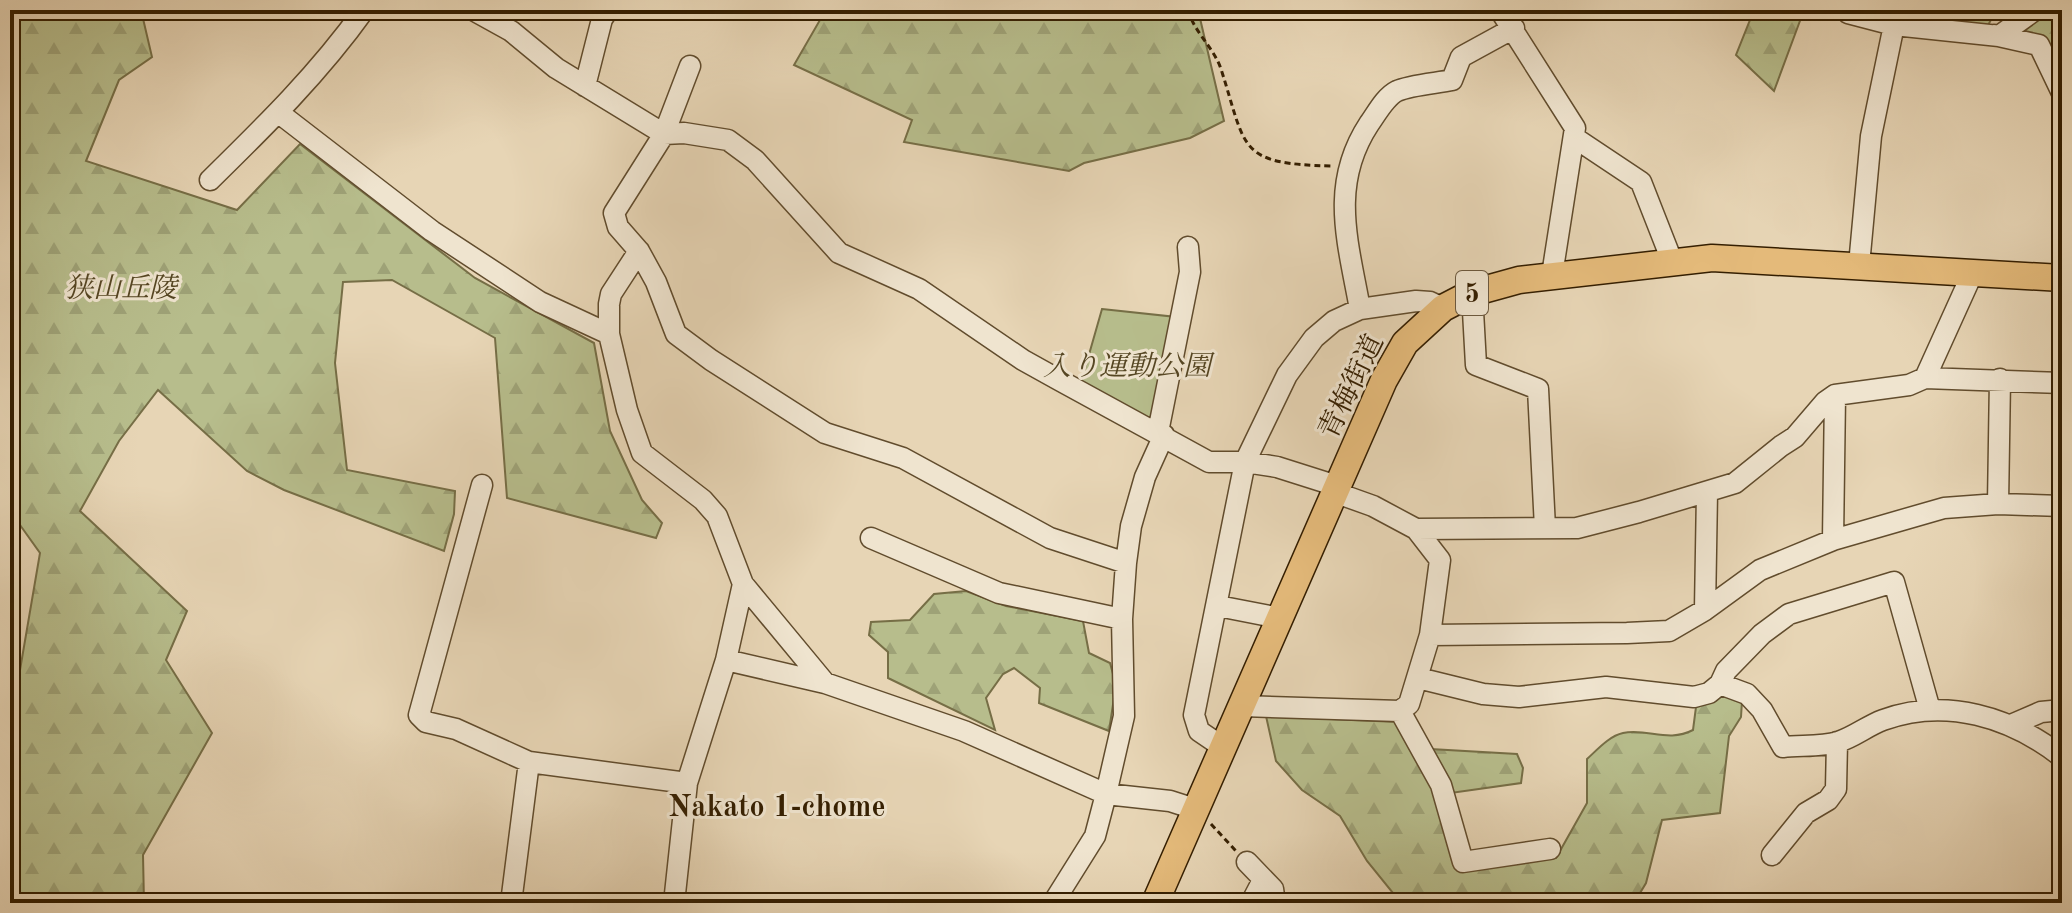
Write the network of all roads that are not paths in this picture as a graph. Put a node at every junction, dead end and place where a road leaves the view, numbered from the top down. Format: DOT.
graph roads {
  1 [pos="364,10"];
  2 [pos="473,10"];
  3 [pos="608,10"];
  4 [pos="1500,10"];
  5 [pos="2035,10"];
  6 [pos="1848,13"];
  7 [pos="1894,25"];
  8 [pos="1514,28"];
  9 [pos="1994,35"];
  10 [pos="690,66"];
  11 [pos="585,86"];
  12 [pos="2062,93"];
  13 [pos="279,113"];
  14 [pos="664,134"];
  15 [pos="1575,138"];
  16 [pos="210,180"];
  17 [pos="639,251"];
  18 [pos="1192,261"];
  19 [pos="1672,261"];
  20 [pos="1859,265"];
  21 [pos="1973,272"];
  22 [pos="1552,275"];
  23 [pos="2062,278"];
  24 [pos="1472,293"];
  25 [pos="1443,308"];
  26 [pos="1360,309"];
  27 [pos="609,334"];
  28 [pos="1925,378"];
  29 [pos="2000,379"];
  30 [pos="2062,383"];
  31 [pos="1835,395"];
  32 [pos="1161,434"];
  33 [pos="1245,462"];
  34 [pos="482,485"];
  35 [pos="1337,486"];
  36 [pos="1707,492"];
  37 [pos="1998,504"];
  38 [pos="2062,506"];
  39 [pos="1545,528"];
  40 [pos="1416,529"];
  41 [pos="871,538"];
  42 [pos="1833,540"];
  43 [pos="1126,563"];
  44 [pos="743,584"];
  45 [pos="1218,606"];
  46 [pos="1705,610"];
  47 [pos="1280,618"];
  48 [pos="1122,619"];
  49 [pos="1430,635"];
  50 [pos="726,660"];
  51 [pos="1418,678"];
  52 [pos="825,683"];
  53 [pos="1720,684"];
  54 [pos="1242,706"];
  55 [pos="1930,710"];
  56 [pos="2062,710"];
  57 [pos="1400,711"];
  58 [pos="2011,725"];
  59 [pos="1837,742"];
  60 [pos="1224,748"];
  61 [pos="2062,757"];
  62 [pos="529,762"];
  63 [pos="687,783"];
  64 [pos="1106,794"];
  65 [pos="1198,810"];
  66 [pos="1550,849"];
  67 [pos="1772,855"];
  68 [pos="1247,862"];
  69 [pos="1263,880"];
  70 [pos="511,903"];
  71 [pos="674,903"];
  72 [pos="1053,903"];
  73 [pos="1155,903"];
  74 [pos="1251,903"];
  75 [pos="1275,903"];
  1 -- 13 [label="street"];
  2 -- 11 [label="street"];
  3 -- 11 [label="street"];
  4 -- 8 [label="street"];
  5 -- 9 [label="street"];
  6 -- 7 [label="street"];
  7 -- 9 [label="street"];
  7 -- 20 [label="street"];
  8 -- 15 [label="street"];
  8 -- 26 [label="street"];
  9 -- 12 [label="street"];
  10 -- 14 [label="street"];
  11 -- 14 [label="street"];
  13 -- 16 [label="street"];
  13 -- 27 [label="street"];
  14 -- 17 [label="street"];
  14 -- 32 [label="street"];
  15 -- 19 [label="street"];
  15 -- 22 [label="street"];
  17 -- 27 [label="street"];
  17 -- 43 [label="street"];
  18 -- 32 [label="street"];
  19 -- 20 [label="main road, 青梅街道 / 5"];
  19 -- 22 [label="main road, 青梅街道 / 5"];
  20 -- 21 [label="main road, 青梅街道 / 5"];
  21 -- 23 [label="main road, 青梅街道 / 5"];
  21 -- 28 [label="street"];
  22 -- 24 [label="main road, 青梅街道 / 5"];
  24 -- 25 [label="main road, 青梅街道 / 5"];
  24 -- 39 [label="street"];
  25 -- 26 [label="street"];
  25 -- 35 [label="main road, 青梅街道 / 5"];
  26 -- 33 [label="street"];
  27 -- 44 [label="street"];
  28 -- 29 [label="street"];
  28 -- 31 [label="street"];
  29 -- 30 [label="street"];
  29 -- 37 [label="street"];
  31 -- 36 [label="street"];
  31 -- 42 [label="street"];
  32 -- 33 [label="street"];
  32 -- 43 [label="street"];
  33 -- 35 [label="street"];
  33 -- 45 [label="street"];
  34 -- 62 [label="street"];
  35 -- 40 [label="street"];
  35 -- 47 [label="main road, 青梅街道 / 5"];
  36 -- 39 [label="street"];
  36 -- 46 [label="street"];
  37 -- 38 [label="street"];
  37 -- 42 [label="street"];
  39 -- 40 [label="street"];
  40 -- 49 [label="street"];
  41 -- 48 [label="street"];
  42 -- 46 [label="street"];
  43 -- 48 [label="street"];
  44 -- 50 [label="street"];
  44 -- 52 [label="street"];
  45 -- 47 [label="street"];
  45 -- 60 [label="street"];
  46 -- 49 [label="street"];
  47 -- 54 [label="main road, 青梅街道 / 5"];
  48 -- 64 [label="street"];
  49 -- 51 [label="street"];
  50 -- 52 [label="street"];
  50 -- 63 [label="street"];
  51 -- 53 [label="street"];
  51 -- 57 [label="street"];
  52 -- 64 [label="street"];
  53 -- 55 [label="street"];
  53 -- 59 [label="street"];
  54 -- 57 [label="street"];
  54 -- 60 [label="main road, 青梅街道 / 5"];
  55 -- 58 [label="street"];
  55 -- 59 [label="street"];
  56 -- 58 [label="street"];
  57 -- 66 [label="street"];
  58 -- 61 [label="street"];
  59 -- 67 [label="street"];
  60 -- 65 [label="main road, 青梅街道 / 5"];
  62 -- 63 [label="street"];
  62 -- 70 [label="street"];
  63 -- 71 [label="street"];
  64 -- 65 [label="street"];
  64 -- 72 [label="street"];
  65 -- 73 [label="main road, 青梅街道 / 5"];
  68 -- 69 [label="street"];
  69 -- 74 [label="street"];
  69 -- 75 [label="street"];
}
